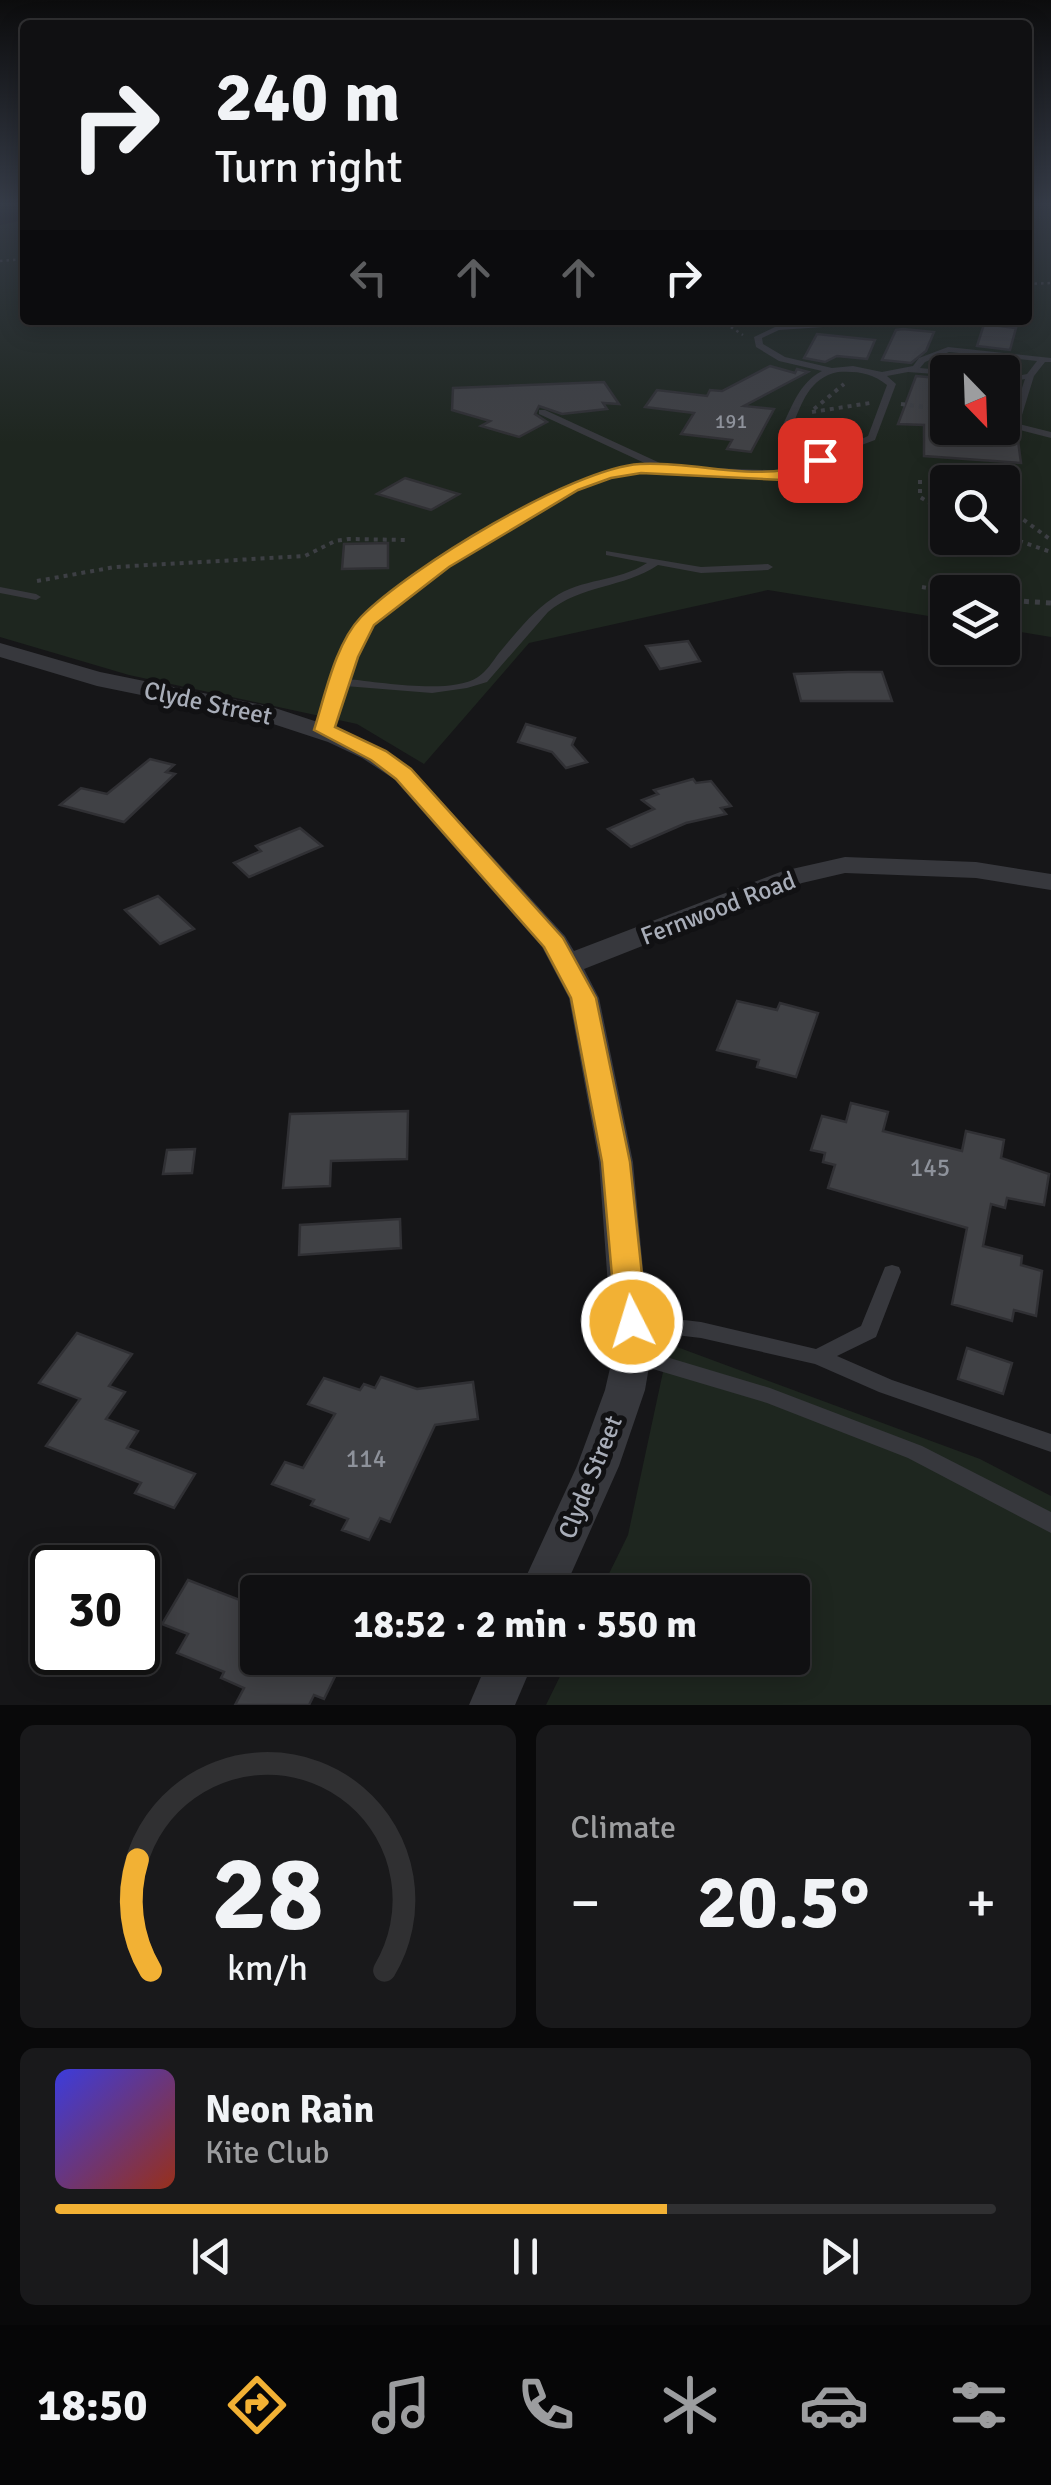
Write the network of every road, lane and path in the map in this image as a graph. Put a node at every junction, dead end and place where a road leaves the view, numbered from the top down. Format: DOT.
graph roads {
  1 [pos="728,325"];
  2 [pos="832,325"];
  3 [pos="759,345"];
  4 [pos="1047,360"];
  5 [pos="854,369"];
  6 [pos="830,370"];
  7 [pos="910,370"];
  8 [pos="930,372"];
  9 [pos="882,375"];
  10 [pos="1030,376"];
  11 [pos="1020,378"];
  12 [pos="1020,408"];
  13 [pos="542,412"];
  14 [pos="808,412"];
  15 [pos="1020,427"];
  16 [pos="1051,435"];
  17 [pos="823,449"];
  18 [pos="662,467"];
  19 [pos="920,480"];
  20 [pos="930,503"];
  21 [pos="1020,517"];
  22 [pos="408,540"];
  23 [pos="1051,540"];
  24 [pos="1020,541"];
  25 [pos="1051,552"];
  26 [pos="610,553"];
  27 [pos="656,562"];
  28 [pos="768,567"];
  29 [pos="37,581"];
  30 [pos="922,587"];
  31 [pos="930,588"];
  32 [pos="0,590"];
  33 [pos="36,597"];
  34 [pos="1020,601"];
  35 [pos="1051,603"];
  36 [pos="0,650"];
  37 [pos="342,682"];
  38 [pos="324,730"];
  39 [pos="1051,882"];
  40 [pos="566,965"];
  41 [pos="892,1272"];
  42 [pos="632,1322"];
  43 [pos="632,1355"];
  44 [pos="818,1357"];
  45 [pos="1051,1443"];
  46 [pos="1051,1522"];
  47 [pos="549,1575"];
  48 [pos="505,1675"];
  49 [pos="492,1705"];
  1 -- 3 [label="path"];
  2 -- 3 [label="lane"];
  3 -- 6 [label="lane"];
  4 -- 7 [label="lane"];
  4 -- 10 [label="lane"];
  5 -- 6 [label="lane"];
  5 -- 9 [label="lane"];
  5 -- 14 [label="path"];
  6 -- 17 [label="lane"];
  7 -- 8 [label="lane"];
  7 -- 9 [label="lane"];
  9 -- 17 [label="lane"];
  10 -- 11 [label="lane"];
  10 -- 12 [label="lane"];
  13 -- 18 [label="lane"];
  15 -- 16 [label="lane"];
  17 -- 18 [label="lane"];
  18 -- 37 [label="lane"];
  19 -- 20 [label="path"];
  21 -- 23 [label="path"];
  22 -- 29 [label="path"];
  24 -- 25 [label="path"];
  26 -- 27 [label="lane"];
  27 -- 28 [label="lane"];
  27 -- 37 [label="lane"];
  30 -- 31 [label="path"];
  32 -- 33 [label="lane"];
  34 -- 35 [label="path"];
  36 -- 38 [label="street, Clyde Street"];
  37 -- 38 [label="lane"];
  38 -- 40 [label="street, Clyde Street"];
  39 -- 40 [label="street, Fernwood Road"];
  40 -- 42 [label="street, Clyde Street"];
  41 -- 44 [label="lane"];
  42 -- 43 [label="street, Clyde Street"];
  42 -- 44 [label="lane"];
  43 -- 46 [label="lane"];
  43 -- 47 [label="street, Clyde Street"];
  44 -- 45 [label="lane"];
  48 -- 49 [label="street"];
}
